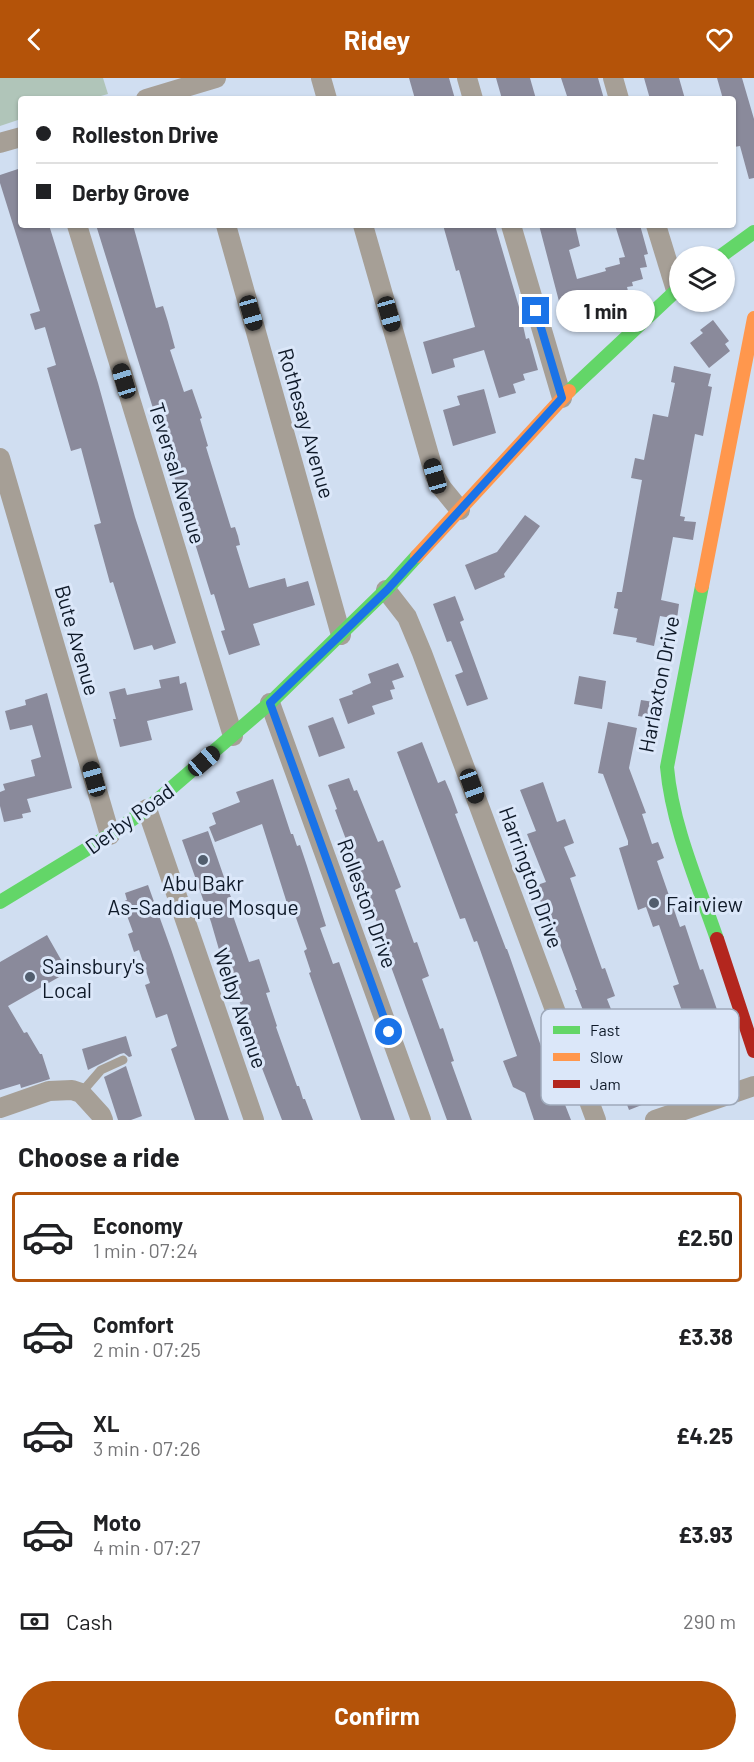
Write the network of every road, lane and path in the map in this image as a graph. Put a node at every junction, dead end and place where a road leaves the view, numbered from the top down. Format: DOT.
graph roads {
  1 [pos="216,78"];
  2 [pos="321,78"];
  3 [pos="466,78"];
  4 [pos="613,78"];
  5 [pos="187,88"];
  6 [pos="157,96"];
  7 [pos="326,96"];
  8 [pos="472,96"];
  9 [pos="618,96"];
  10 [pos="18,138"];
  11 [pos="0,143"];
  12 [pos="78,228"];
  13 [pos="227,228"];
  14 [pos="364,228"];
  15 [pos="512,228"];
  16 [pos="657,228"];
  17 [pos="754,233"];
  18 [pos="735,246"];
  19 [pos="669,268"];
  20 [pos="669,297"];
  21 [pos="754,318"];
  22 [pos="562,398"];
  23 [pos="0,458"];
  24 [pos="460,510"];
  25 [pos="387,590"];
  26 [pos="341,635"];
  27 [pos="270,703"];
  28 [pos="233,736"];
  29 [pos="147,809"];
  30 [pos="110,836"];
  31 [pos="0,902"];
  32 [pos="555,1009"];
  33 [pos="754,1052"];
  34 [pos="123,1060"];
  35 [pos="754,1086"];
  36 [pos="739,1091"];
  37 [pos="81,1093"];
  38 [pos="590,1105"];
  39 [pos="699,1105"];
  40 [pos="0,1108"];
  41 [pos="103,1120"];
  42 [pos="254,1120"];
  43 [pos="421,1120"];
  44 [pos="596,1120"];
  45 [pos="655,1120"];
  1 -- 5 [label="street"];
  2 -- 7 [label="street"];
  3 -- 8 [label="street"];
  4 -- 9 [label="street"];
  5 -- 6 [label="street"];
  10 -- 11 [label="street"];
  12 -- 28 [label="street, Teversal Avenue"];
  13 -- 26 [label="street, Rothesay Avenue"];
  14 -- 24 [label="street"];
  15 -- 22 [label="street"];
  16 -- 19 [label="street"];
  17 -- 18 [label="main road"];
  20 -- 22 [label="main road, Derby Road"];
  21 -- 33 [label="main road, Harlaxton Drive"];
  22 -- 24 [label="main road, Derby Road"];
  23 -- 30 [label="street, Bute Avenue"];
  24 -- 25 [label="main road, Derby Road"];
  25 -- 26 [label="main road, Derby Road"];
  25 -- 32 [label="street, Harrington Drive"];
  26 -- 27 [label="main road, Derby Road"];
  27 -- 28 [label="main road, Derby Road"];
  27 -- 43 [label="street, Rolleston Drive"];
  28 -- 29 [label="main road, Derby Road"];
  29 -- 30 [label="main road, Derby Road"];
  29 -- 42 [label="street, Welby Avenue"];
  30 -- 31 [label="main road, Derby Road"];
  34 -- 37 [label="lane"];
  35 -- 36 [label="street"];
  37 -- 40 [label="street"];
  37 -- 41 [label="street"];
  38 -- 44 [label="street, Harrington Drive"];
  39 -- 45 [label="street"];
}
